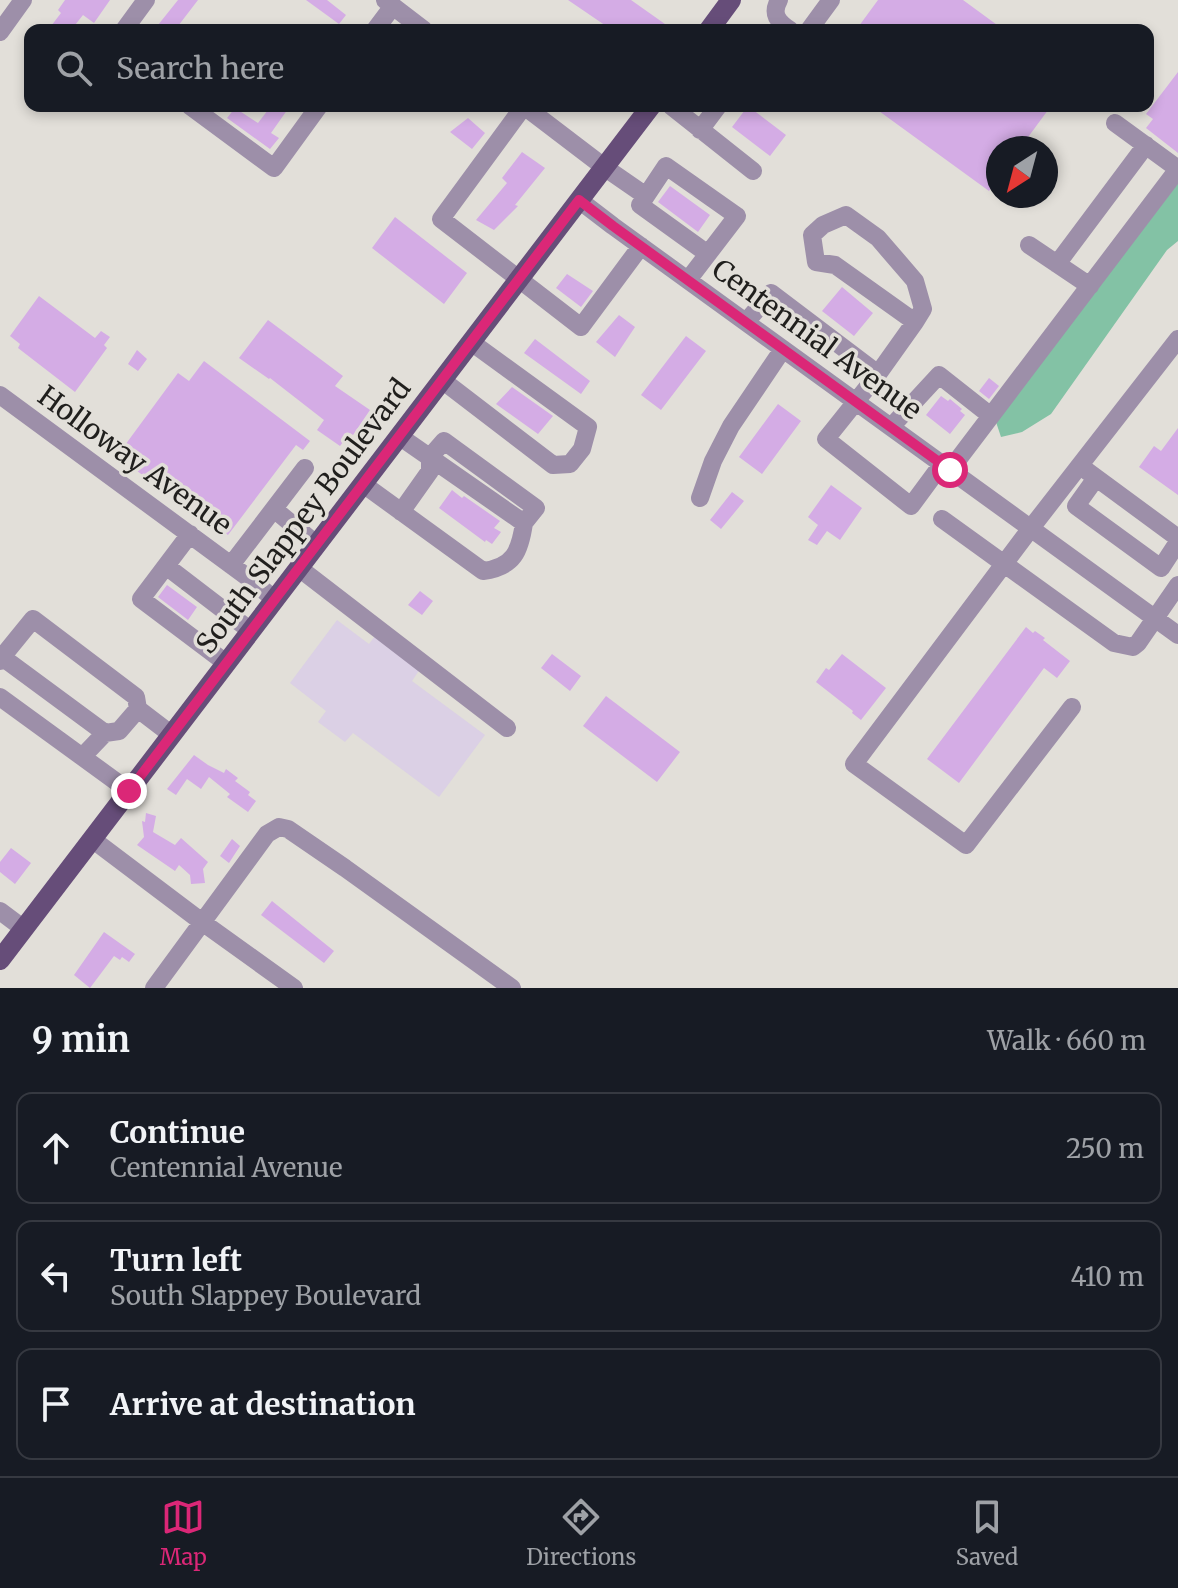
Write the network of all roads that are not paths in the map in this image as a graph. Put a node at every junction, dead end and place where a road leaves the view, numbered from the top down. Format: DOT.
graph roads {
  1 [pos="23,0"];
  2 [pos="146,0"];
  3 [pos="731,0"];
  4 [pos="777,1"];
  5 [pos="824,2"];
  6 [pos="389,3"];
  7 [pos="128,24"];
  8 [pos="378,24"];
  9 [pos="416,24"];
  10 [pos="713,24"];
  11 [pos="783,24"];
  12 [pos="812,24"];
  13 [pos="0,32"];
  14 [pos="198,112"];
  15 [pos="315,112"];
  16 [pos="520,112"];
  17 [pos="532,112"];
  18 [pos="646,112"];
  19 [pos="678,112"];
  20 [pos="714,112"];
  21 [pos="1115,123"];
  22 [pos="700,130"];
  23 [pos="1146,145"];
  24 [pos="604,167"];
  25 [pos="1178,169"];
  26 [pos="753,171"];
  27 [pos="646,196"];
  28 [pos="579,200"];
  29 [pos="1029,245"];
  30 [pos="641,246"];
  31 [pos="708,254"];
  32 [pos="1057,264"];
  33 [pos="519,279"];
  34 [pos="688,280"];
  35 [pos="1090,286"];
  36 [pos="746,322"];
  37 [pos="915,322"];
  38 [pos="1178,339"];
  39 [pos="471,342"];
  40 [pos="783,349"];
  41 [pos="878,374"];
  42 [pos="442,380"];
  43 [pos="0,395"];
  44 [pos="856,402"];
  45 [pos="991,416"];
  46 [pos="891,427"];
  47 [pos="399,436"];
  48 [pos="430,457"];
  49 [pos="1079,466"];
  50 [pos="946,467"];
  51 [pos="305,468"];
  52 [pos="1096,478"];
  53 [pos="363,484"];
  54 [pos="700,498"];
  55 [pos="274,509"];
  56 [pos="401,512"];
  57 [pos="942,519"];
  58 [pos="1031,528"];
  59 [pos="190,534"];
  60 [pos="1178,540"];
  61 [pos="317,545"];
  62 [pos="1005,563"];
  63 [pos="231,565"];
  64 [pos="299,568"];
  65 [pos="162,572"];
  66 [pos="1178,585"];
  67 [pos="275,600"];
  68 [pos="1155,618"];
  69 [pos="251,631"];
  70 [pos="1178,635"];
  71 [pos="1,659"];
  72 [pos="226,663"];
  73 [pos="0,697"];
  74 [pos="1072,707"];
  75 [pos="138,709"];
  76 [pos="507,728"];
  77 [pos="105,733"];
  78 [pos="172,735"];
  79 [pos="83,756"];
  80 [pos="129,791"];
  81 [pos="92,839"];
  82 [pos="0,911"];
  83 [pos="202,922"];
  84 [pos="24,929"];
  85 [pos="0,960"];
  86 [pos="154,988"];
  87 [pos="294,988"];
  88 [pos="512,988"];
  1 -- 13 [label="street"];
  2 -- 7 [label="street"];
  3 -- 10 [label="main road"];
  4 -- 11 [label="street"];
  5 -- 12 [label="street"];
  6 -- 8 [label="street"];
  6 -- 9 [label="street"];
  14 -- 15 [label="street"];
  16 -- 33 [label="street"];
  17 -- 24 [label="street"];
  18 -- 24 [label="main road, South Slappey Boulevard"];
  19 -- 22 [label="street"];
  20 -- 22 [label="street"];
  21 -- 23 [label="street"];
  22 -- 26 [label="street"];
  23 -- 25 [label="street"];
  23 -- 32 [label="street"];
  24 -- 27 [label="street"];
  24 -- 28 [label="main road, South Slappey Boulevard"];
  25 -- 35 [label="street"];
  27 -- 31 [label="street"];
  27 -- 31 [label="street"];
  28 -- 30 [label="street, Centennial Avenue"];
  28 -- 33 [label="main road, South Slappey Boulevard"];
  29 -- 32 [label="street"];
  30 -- 33 [label="street"];
  30 -- 34 [label="street, Centennial Avenue"];
  31 -- 34 [label="street"];
  32 -- 35 [label="street"];
  33 -- 39 [label="main road, South Slappey Boulevard"];
  34 -- 36 [label="street, Centennial Avenue"];
  35 -- 45 [label="street"];
  36 -- 40 [label="street, Centennial Avenue"];
  36 -- 41 [label="street"];
  37 -- 37 [label="street"];
  37 -- 41 [label="street"];
  38 -- 49 [label="street"];
  39 -- 42 [label="main road, South Slappey Boulevard"];
  39 -- 42 [label="street"];
  40 -- 44 [label="street, Centennial Avenue"];
  40 -- 54 [label="street"];
  41 -- 44 [label="street"];
  42 -- 47 [label="main road, South Slappey Boulevard"];
  43 -- 59 [label="street, Holloway Avenue"];
  44 -- 46 [label="street, Centennial Avenue"];
  44 -- 50 [label="street"];
  45 -- 46 [label="street"];
  45 -- 50 [label="street"];
  46 -- 50 [label="street, Centennial Avenue"];
  47 -- 48 [label="street"];
  47 -- 53 [label="main road, South Slappey Boulevard"];
  48 -- 56 [label="street"];
  48 -- 56 [label="street"];
  49 -- 52 [label="street"];
  49 -- 58 [label="street"];
  50 -- 58 [label="street, Centennial Avenue"];
  51 -- 55 [label="street"];
  52 -- 60 [label="street"];
  52 -- 60 [label="street"];
  53 -- 56 [label="street"];
  53 -- 61 [label="main road, South Slappey Boulevard"];
  55 -- 61 [label="street"];
  55 -- 63 [label="street"];
  57 -- 62 [label="street"];
  58 -- 62 [label="street"];
  58 -- 68 [label="street, Centennial Avenue"];
  59 -- 63 [label="street, Holloway Avenue"];
  59 -- 65 [label="street"];
  61 -- 64 [label="main road, South Slappey Boulevard"];
  62 -- 68 [label="street"];
  62 -- 74 [label="street"];
  63 -- 67 [label="street, Holloway Avenue"];
  64 -- 67 [label="main road, South Slappey Boulevard"];
  64 -- 76 [label="street"];
  65 -- 69 [label="street"];
  65 -- 72 [label="street"];
  66 -- 68 [label="street"];
  67 -- 69 [label="main road, South Slappey Boulevard"];
  68 -- 70 [label="street, Centennial Avenue"];
  69 -- 72 [label="main road, South Slappey Boulevard"];
  71 -- 75 [label="street"];
  71 -- 77 [label="street"];
  72 -- 78 [label="main road, South Slappey Boulevard"];
  73 -- 79 [label="street"];
  75 -- 77 [label="street"];
  75 -- 78 [label="street"];
  77 -- 79 [label="street"];
  78 -- 80 [label="main road, South Slappey Boulevard"];
  79 -- 80 [label="street"];
  80 -- 81 [label="main road, South Slappey Boulevard"];
  81 -- 83 [label="street"];
  81 -- 84 [label="main road, South Slappey Boulevard"];
  82 -- 84 [label="street"];
  83 -- 86 [label="street"];
  83 -- 87 [label="street"];
  83 -- 88 [label="street"];
  84 -- 85 [label="main road, South Slappey Boulevard"];
}
